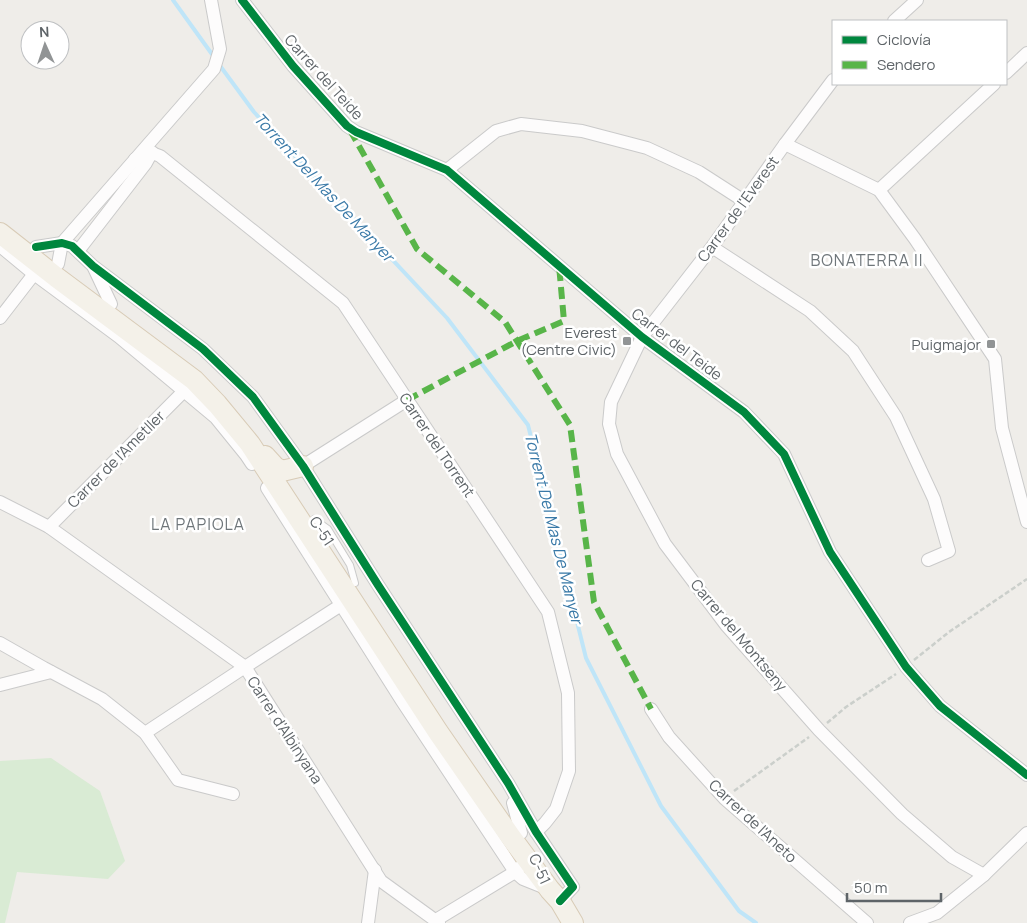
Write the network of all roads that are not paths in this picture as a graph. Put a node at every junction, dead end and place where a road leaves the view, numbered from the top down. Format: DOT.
graph roads {
  1 [pos="211,0"];
  2 [pos="242,0"];
  3 [pos="917,0"];
  4 [pos="895,20"];
  5 [pos="1027,53"];
  6 [pos="1007,72"];
  7 [pos="832,81"];
  8 [pos="993,85"];
  9 [pos="154,137"];
  10 [pos="785,144"];
  11 [pos="156,154"];
  12 [pos="135,159"];
  13 [pos="447,170"];
  14 [pos="879,190"];
  15 [pos="744,201"];
  16 [pos="0,220"];
  17 [pos="0,233"];
  18 [pos="62,243"];
  19 [pos="0,246"];
  20 [pos="36,247"];
  21 [pos="712,247"];
  22 [pos="78,251"];
  23 [pos="58,264"];
  24 [pos="93,266"];
  25 [pos="34,274"];
  26 [pos="111,311"];
  27 [pos="0,318"];
  28 [pos="642,336"];
  29 [pos="153,349"];
  30 [pos="160,370"];
  31 [pos="194,390"];
  32 [pos="407,400"];
  33 [pos="303,466"];
  34 [pos="282,471"];
  35 [pos="0,502"];
  36 [pos="1027,522"];
  37 [pos="48,527"];
  38 [pos="928,560"];
  39 [pos="349,596"];
  40 [pos="0,643"];
  41 [pos="245,667"];
  42 [pos="51,672"];
  43 [pos="0,685"];
  44 [pos="651,709"];
  45 [pos="146,733"];
  46 [pos="1027,776"];
  47 [pos="501,788"];
  48 [pos="233,794"];
  49 [pos="528,832"];
  50 [pos="1027,833"];
  51 [pos="521,866"];
  52 [pos="374,870"];
  53 [pos="984,875"];
  54 [pos="561,893"];
  55 [pos="437,922"];
  56 [pos="368,923"];
  57 [pos="573,923"];
  58 [pos="867,923"];
  59 [pos="910,923"];
  1 -- 9 [label="street"];
  2 -- 13 [label="street, Carrer del Teide"];
  3 -- 4 [label="street"];
  5 -- 6 [label="street"];
  7 -- 10 [label="street, Carrer de l'Everest"];
  8 -- 14 [label="street"];
  9 -- 11 [label="street"];
  9 -- 12 [label="street"];
  10 -- 14 [label="street"];
  10 -- 15 [label="street, Carrer de l'Everest"];
  11 -- 12 [label="street"];
  11 -- 22 [label="street"];
  11 -- 32 [label="street, Carrer del Torrent"];
  12 -- 18 [label="street"];
  13 -- 15 [label="street"];
  13 -- 28 [label="street, Carrer del Teide"];
  14 -- 36 [label="street"];
  15 -- 21 [label="street, Carrer de l'Everest"];
  16 -- 20 [label="main road"];
  17 -- 26 [label="main road, C-51"];
  18 -- 20 [label="street"];
  18 -- 22 [label="street"];
  18 -- 23 [label="street"];
  19 -- 25 [label="street"];
  20 -- 23 [label="main road"];
  21 -- 28 [label="street, Carrer de l'Everest"];
  21 -- 38 [label="street"];
  22 -- 24 [label="street"];
  23 -- 26 [label="main road"];
  24 -- 26 [label="street"];
  24 -- 33 [label="street"];
  25 -- 27 [label="street"];
  25 -- 30 [label="street"];
  26 -- 29 [label="main road, C-51"];
  26 -- 34 [label="main road, C-51"];
  28 -- 46 [label="street, Carrer del Teide"];
  28 -- 53 [label="street, Carrer del Montseny"];
  29 -- 30 [label="street"];
  29 -- 31 [label="main road, C-51"];
  30 -- 31 [label="street"];
  31 -- 34 [label="main road"];
  31 -- 37 [label="street, Carrer de l'Ametller"];
  31 -- 39 [label="main road, C-51"];
  32 -- 33 [label="street"];
  32 -- 49 [label="street, Carrer del Torrent"];
  33 -- 34 [label="main road"];
  33 -- 47 [label="street"];
  34 -- 39 [label="main road, C-51"];
  35 -- 37 [label="street, Carrer d'Albinyana"];
  37 -- 41 [label="street, Carrer d'Albinyana"];
  39 -- 41 [label="street"];
  39 -- 47 [label="main road, C-51"];
  39 -- 51 [label="main road, C-51"];
  40 -- 42 [label="street"];
  41 -- 45 [label="street"];
  41 -- 52 [label="street, Carrer d'Albinyana"];
  42 -- 43 [label="street"];
  42 -- 45 [label="street"];
  44 -- 58 [label="street, Carrer de l'Aneto"];
  45 -- 48 [label="street"];
  47 -- 49 [label="main road, C-51"];
  47 -- 51 [label="main road"];
  49 -- 54 [label="main road, C-51"];
  50 -- 53 [label="street"];
  51 -- 54 [label="main road, C-51"];
  51 -- 55 [label="street"];
  52 -- 55 [label="street, Carrer d'Albinyana"];
  52 -- 56 [label="street"];
  53 -- 59 [label="street"];
  54 -- 57 [label="main road, C-51"];
}
